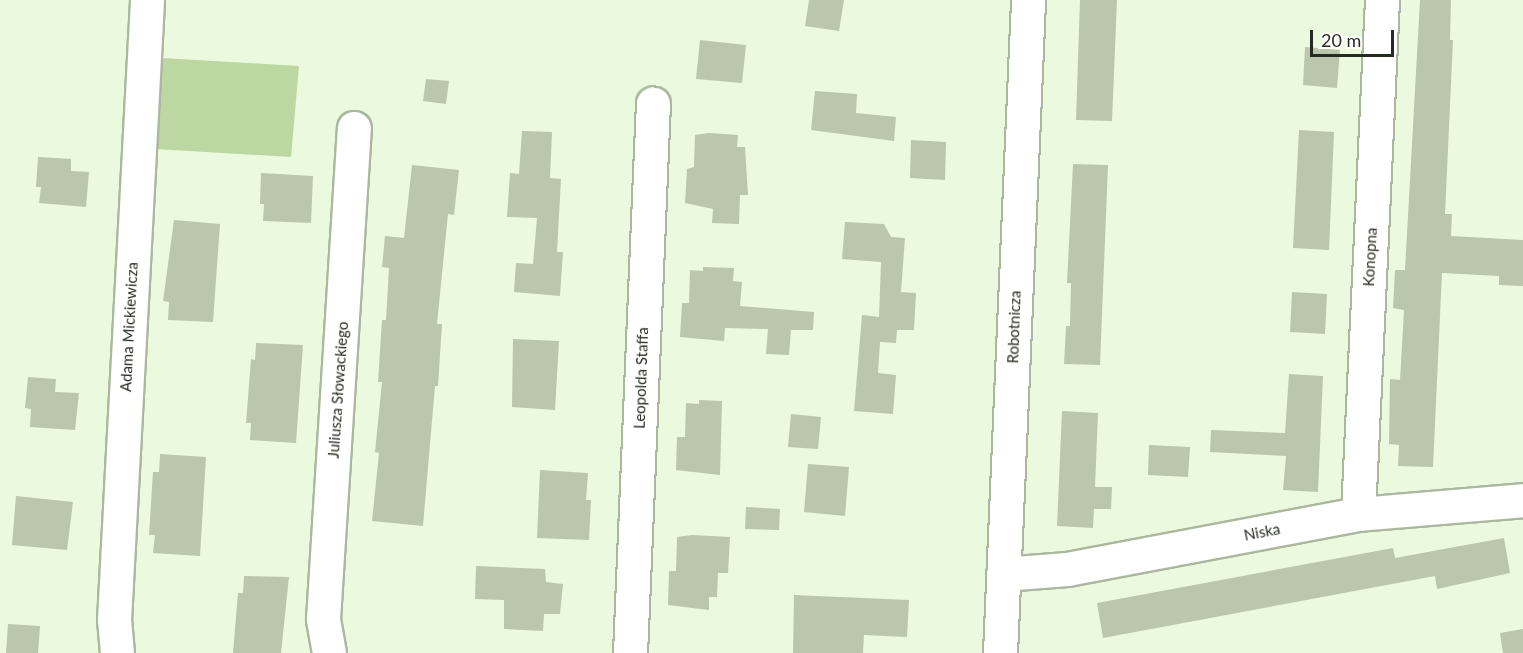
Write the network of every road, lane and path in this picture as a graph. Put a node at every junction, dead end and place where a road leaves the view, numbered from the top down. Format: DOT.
graph roads {
  1 [pos="147,0"];
  2 [pos="1029,0"];
  3 [pos="1382,0"];
  4 [pos="653,103"];
  5 [pos="354,128"];
  6 [pos="1523,500"];
  7 [pos="1358,514"];
  8 [pos="1003,574"];
  9 [pos="117,653"];
  10 [pos="329,653"];
  11 [pos="630,653"];
  12 [pos="1000,653"];
  1 -- 9 [label="street, Adama Mickiewicza"];
  2 -- 8 [label="street, Robotnicza"];
  3 -- 7 [label="street, Konopna"];
  4 -- 11 [label="street, Leopolda Staffa"];
  5 -- 10 [label="street, Juliusza Słowackiego"];
  6 -- 7 [label="street, Niska"];
  7 -- 8 [label="street, Niska"];
  8 -- 12 [label="street, Robotnicza"];
}
